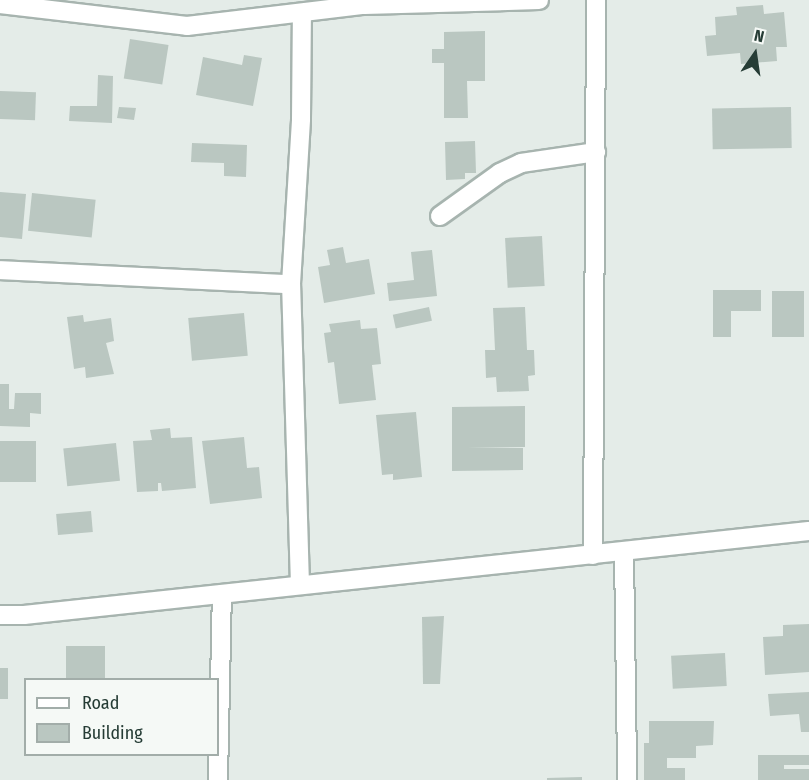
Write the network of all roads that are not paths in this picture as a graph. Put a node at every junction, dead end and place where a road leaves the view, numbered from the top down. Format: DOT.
graph roads {
  1 [pos="539,0"];
  2 [pos="596,0"];
  3 [pos="0,4"];
  4 [pos="302,13"];
  5 [pos="596,152"];
  6 [pos="440,216"];
  7 [pos="0,270"];
  8 [pos="291,284"];
  9 [pos="809,531"];
  10 [pos="624,552"];
  11 [pos="593,555"];
  12 [pos="300,585"];
  13 [pos="222,594"];
  14 [pos="0,615"];
  15 [pos="219,734"];
  16 [pos="219,756"];
  17 [pos="218,780"];
  18 [pos="627,780"];
  1 -- 4 [label="street"];
  2 -- 5 [label="street"];
  3 -- 4 [label="street"];
  4 -- 8 [label="street"];
  5 -- 6 [label="street"];
  5 -- 11 [label="street"];
  7 -- 8 [label="street"];
  8 -- 12 [label="street"];
  9 -- 10 [label="street"];
  10 -- 11 [label="street"];
  10 -- 18 [label="street"];
  11 -- 12 [label="street"];
  12 -- 13 [label="street"];
  13 -- 14 [label="street"];
  13 -- 15 [label="street"];
  16 -- 17 [label="street"];
}
